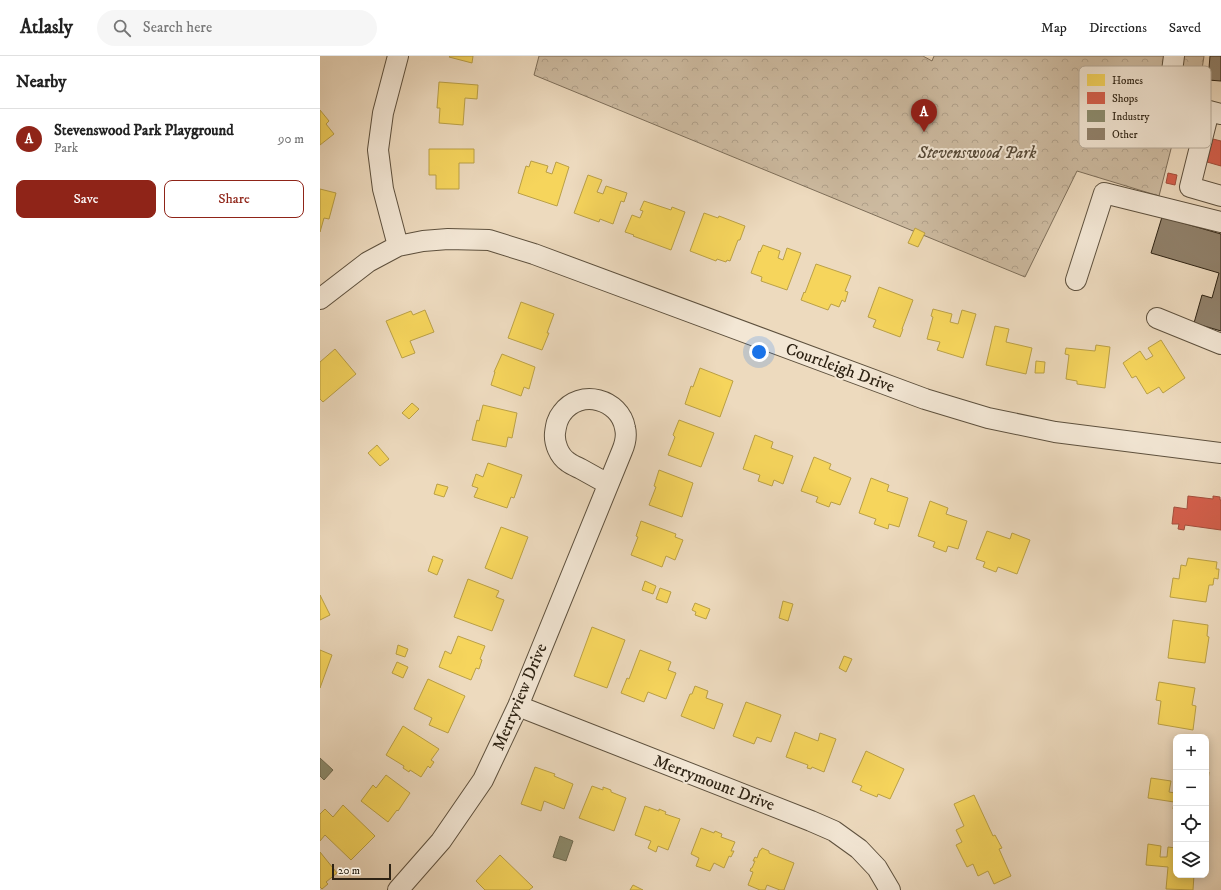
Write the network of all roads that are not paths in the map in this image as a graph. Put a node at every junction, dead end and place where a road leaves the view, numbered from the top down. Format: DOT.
graph roads {
  1 [pos="398,56"];
  2 [pos="1174,56"];
  3 [pos="1173,66"];
  4 [pos="1211,112"];
  5 [pos="1221,114"];
  6 [pos="1200,148"];
  7 [pos="1221,196"];
  8 [pos="1221,222"];
  9 [pos="398,246"];
  10 [pos="1076,280"];
  11 [pos="320,299"];
  12 [pos="1157,318"];
  13 [pos="1221,344"];
  14 [pos="1221,453"];
  15 [pos="608,484"];
  16 [pos="518,706"];
  17 [pos="399,890"];
  18 [pos="890,890"];
  1 -- 9 [label="street"];
  2 -- 3 [label="street"];
  4 -- 5 [label="street"];
  6 -- 7 [label="street"];
  8 -- 10 [label="street"];
  9 -- 11 [label="street, Courtleigh Drive"];
  9 -- 14 [label="street, Courtleigh Drive"];
  12 -- 13 [label="street"];
  15 -- 16 [label="street, Merryview Drive"];
  16 -- 17 [label="street, Merryview Drive"];
  16 -- 18 [label="street, Merrymount Drive"];
}
